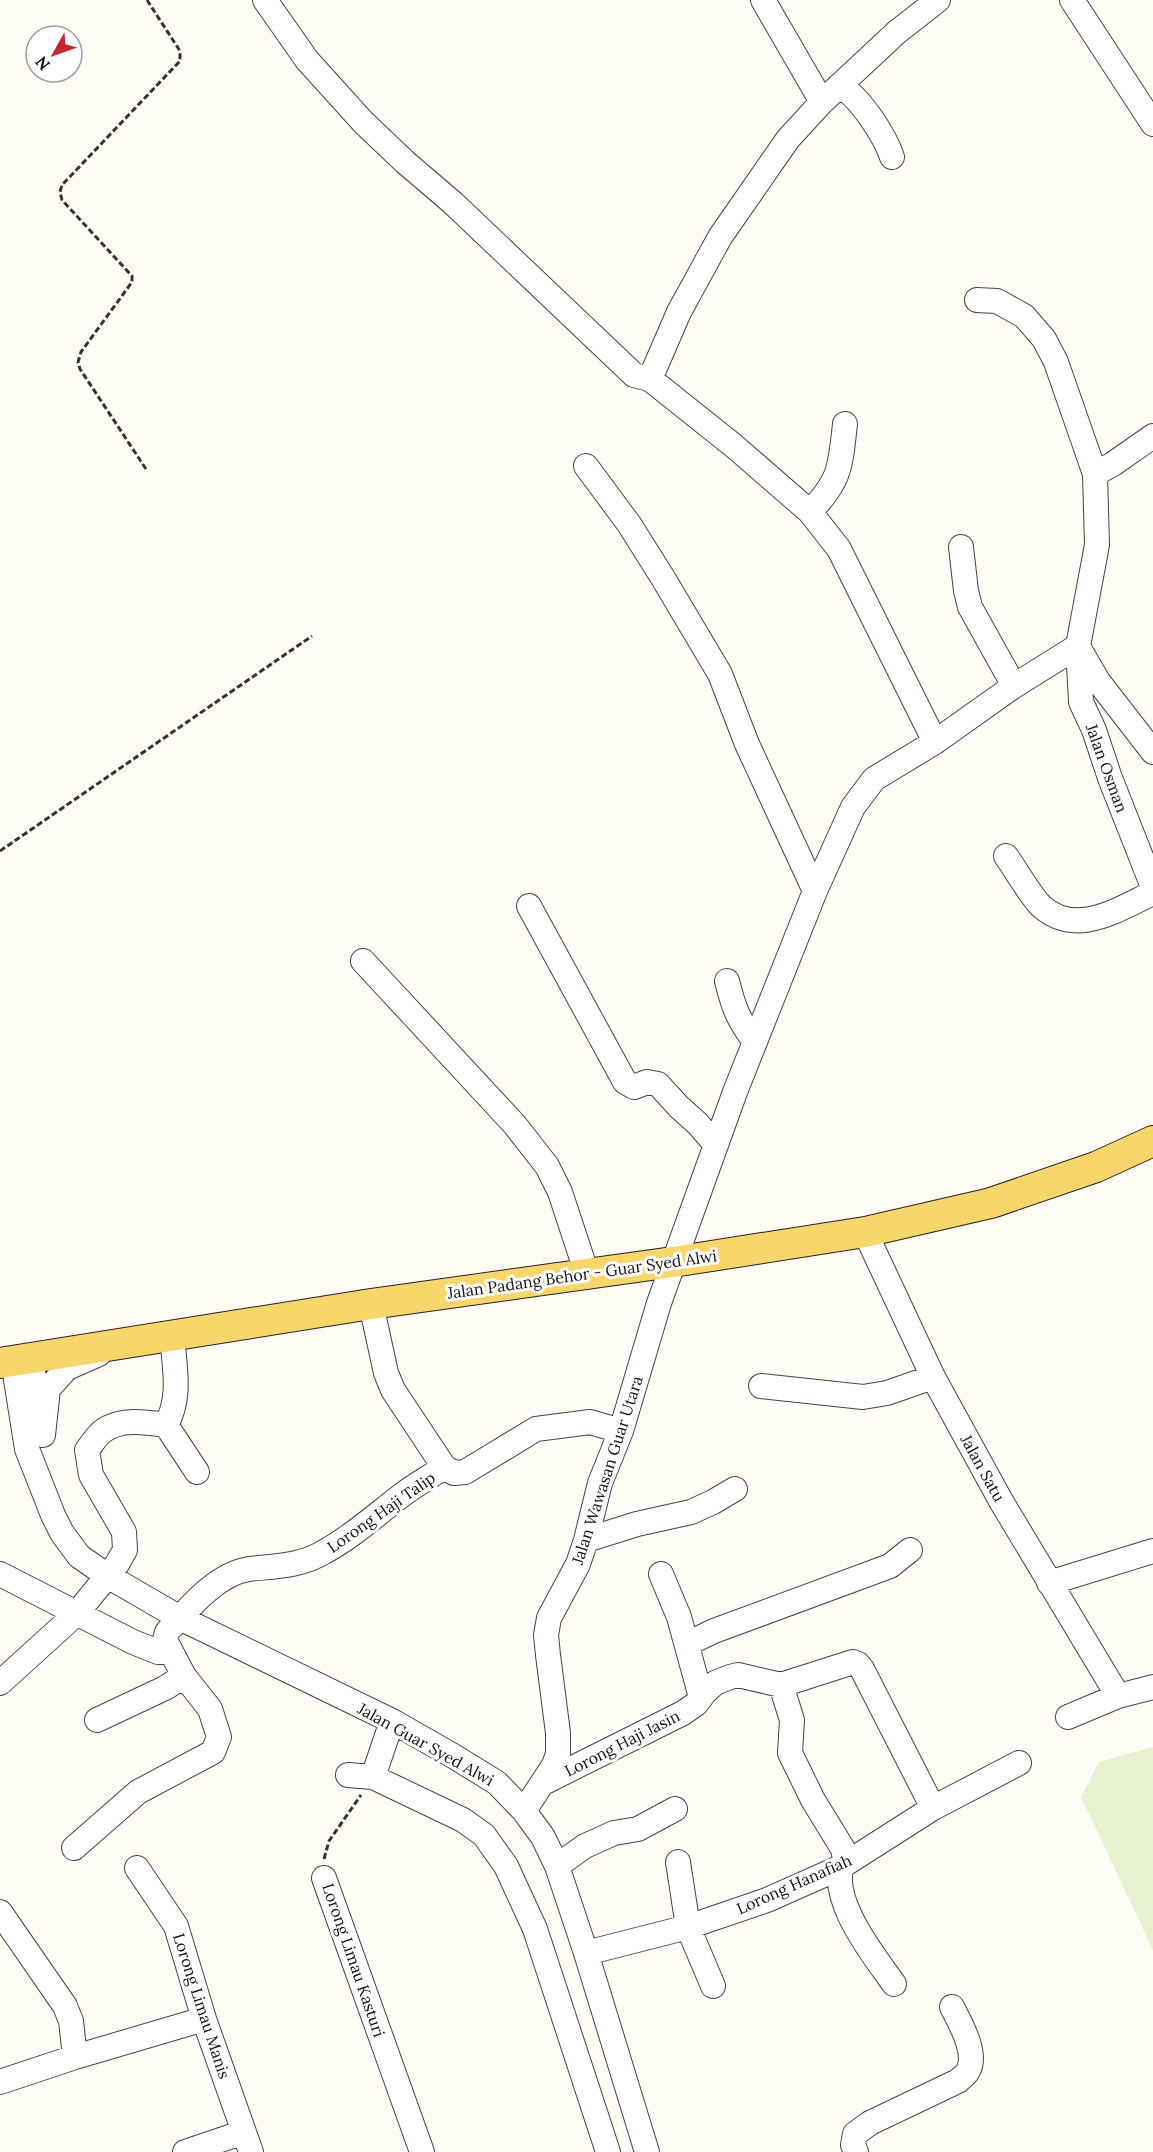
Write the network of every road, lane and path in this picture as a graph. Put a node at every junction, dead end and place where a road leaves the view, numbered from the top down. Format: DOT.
graph roads {
  1 [pos="147,0"];
  2 [pos="265,0"];
  3 [pos="763,0"];
  4 [pos="938,0"];
  5 [pos="1072,0"];
  6 [pos="830,94"];
  7 [pos="1153,124"];
  8 [pos="892,157"];
  9 [pos="977,300"];
  10 [pos="650,379"];
  11 [pos="846,424"];
  12 [pos="1153,436"];
  13 [pos="586,466"];
  14 [pos="146,469"];
  15 [pos="1095,474"];
  16 [pos="810,512"];
  17 [pos="961,547"];
  18 [pos="312,636"];
  19 [pos="1078,646"];
  20 [pos="1014,686"];
  21 [pos="935,742"];
  22 [pos="1153,752"];
  23 [pos="0,851"];
  24 [pos="1006,856"];
  25 [pos="1153,887"];
  26 [pos="815,891"];
  27 [pos="1153,893"];
  28 [pos="529,906"];
  29 [pos="363,961"];
  30 [pos="727,981"];
  31 [pos="755,1042"];
  32 [pos="1153,1141"];
  33 [pos="716,1145"];
  34 [pos="865,1232"];
  35 [pos="673,1262"];
  36 [pos="587,1274"];
  37 [pos="371,1304"];
  38 [pos="172,1335"];
  39 [pos="115,1346"];
  40 [pos="15,1361"];
  41 [pos="933,1377"];
  42 [pos="761,1386"];
  43 [pos="0,1396"];
  44 [pos="166,1425"];
  45 [pos="621,1431"];
  46 [pos="35,1442"];
  47 [pos="444,1467"];
  48 [pos="197,1472"];
  49 [pos="735,1489"];
  50 [pos="586,1540"];
  51 [pos="910,1550"];
  52 [pos="1153,1551"];
  53 [pos="0,1574"];
  54 [pos="661,1574"];
  55 [pos="106,1575"];
  56 [pos="1049,1583"];
  57 [pos="77,1612"];
  58 [pos="180,1618"];
  59 [pos="687,1644"];
  60 [pos="171,1652"];
  61 [pos="184,1676"];
  62 [pos="0,1683"];
  63 [pos="781,1685"];
  64 [pos="1153,1687"];
  65 [pos="1118,1696"];
  66 [pos="701,1697"];
  67 [pos="1068,1717"];
  68 [pos="97,1720"];
  69 [pos="392,1721"];
  70 [pos="1019,1763"];
  71 [pos="348,1775"];
  72 [pos="374,1776"];
  73 [pos="543,1783"];
  74 [pos="933,1808"];
  75 [pos="675,1809"];
  76 [pos="524,1811"];
  77 [pos="74,1848"];
  78 [pos="678,1862"];
  79 [pos="557,1866"];
  80 [pos="137,1868"];
  81 [pos="839,1868"];
  82 [pos="324,1878"];
  83 [pos="0,1912"];
  84 [pos="688,1927"];
  85 [pos="586,1953"];
  86 [pos="894,1984"];
  87 [pos="713,1986"];
  88 [pos="952,2007"];
  89 [pos="204,2019"];
  90 [pos="75,2057"];
  91 [pos="619,2063"];
  92 [pos="584,2078"];
  93 [pos="0,2082"];
  94 [pos="247,2142"];
  95 [pos="185,2152"];
  96 [pos="422,2152"];
  97 [pos="608,2152"];
  98 [pos="647,2152"];
  99 [pos="856,2152"];
  1 -- 14 [label="path"];
  2 -- 10 [label="street"];
  3 -- 6 [label="street"];
  4 -- 6 [label="street"];
  5 -- 7 [label="street"];
  6 -- 8 [label="street"];
  6 -- 10 [label="street"];
  9 -- 15 [label="street, Jalan Osman"];
  10 -- 16 [label="street"];
  11 -- 16 [label="street"];
  12 -- 15 [label="street"];
  13 -- 26 [label="street"];
  15 -- 19 [label="street, Jalan Osman"];
  16 -- 21 [label="street"];
  17 -- 20 [label="street"];
  18 -- 23 [label="path"];
  19 -- 20 [label="street, Jalan Wawasan Guar Utara"];
  19 -- 22 [label="street"];
  19 -- 25 [label="street, Jalan Osman"];
  20 -- 21 [label="street, Jalan Wawasan Guar Utara"];
  21 -- 26 [label="street, Jalan Wawasan Guar Utara"];
  24 -- 27 [label="street"];
  26 -- 31 [label="street, Jalan Wawasan Guar Utara"];
  28 -- 33 [label="street"];
  29 -- 36 [label="street"];
  30 -- 31 [label="street"];
  31 -- 33 [label="street, Jalan Wawasan Guar Utara"];
  32 -- 34 [label="main road, Jalan Padang Behor - Guar Syed Alwi"];
  33 -- 35 [label="street, Jalan Wawasan Guar Utara"];
  34 -- 35 [label="main road, Jalan Padang Behor - Guar Syed Alwi"];
  34 -- 41 [label="street, Jalan Satu"];
  35 -- 36 [label="main road, Jalan Padang Behor - Guar Syed Alwi"];
  35 -- 45 [label="street, Jalan Wawasan Guar Utara"];
  36 -- 37 [label="main road, Jalan Padang Behor - Guar Syed Alwi"];
  37 -- 38 [label="main road, Jalan Padang Behor - Guar Syed Alwi"];
  37 -- 47 [label="street"];
  38 -- 39 [label="main road, Jalan Padang Behor - Guar Syed Alwi"];
  38 -- 44 [label="street"];
  39 -- 40 [label="main road, Jalan Padang Behor - Guar Syed Alwi"];
  39 -- 46 [label="street"];
  40 -- 46 [label="street, Jalan Guar Syed Alwi"];
  41 -- 42 [label="street"];
  41 -- 56 [label="street, Jalan Satu"];
  43 -- 46 [label="street"];
  44 -- 48 [label="street"];
  44 -- 55 [label="street"];
  45 -- 47 [label="street, Lorong Haji Talip"];
  45 -- 50 [label="street, Jalan Wawasan Guar Utara"];
  46 -- 55 [label="street, Jalan Guar Syed Alwi"];
  47 -- 58 [label="street, Lorong Haji Talip"];
  49 -- 50 [label="street"];
  50 -- 73 [label="street, Jalan Wawasan Guar Utara"];
  51 -- 59 [label="street"];
  52 -- 56 [label="street"];
  53 -- 57 [label="street"];
  54 -- 59 [label="street"];
  55 -- 57 [label="street"];
  55 -- 58 [label="street, Jalan Guar Syed Alwi"];
  56 -- 65 [label="street, Jalan Satu"];
  57 -- 60 [label="street"];
  57 -- 62 [label="street"];
  58 -- 60 [label="street, Lorong Haji Talip"];
  58 -- 69 [label="street, Jalan Guar Syed Alwi"];
  59 -- 66 [label="street"];
  60 -- 61 [label="street"];
  61 -- 68 [label="street"];
  61 -- 77 [label="street"];
  63 -- 66 [label="street, Lorong Haji Jasin"];
  63 -- 74 [label="street"];
  63 -- 81 [label="street"];
  64 -- 65 [label="street"];
  65 -- 67 [label="street"];
  66 -- 73 [label="street, Lorong Haji Jasin"];
  69 -- 72 [label="street"];
  69 -- 76 [label="street, Jalan Guar Syed Alwi"];
  70 -- 74 [label="street, Lorong Hanafiah"];
  71 -- 72 [label="street"];
  72 -- 82 [label="path, Lorong Limau Kasturi"];
  72 -- 92 [label="street"];
  73 -- 76 [label="street, Jalan Wawasan Guar Utara"];
  74 -- 81 [label="street, Lorong Hanafiah"];
  75 -- 79 [label="street"];
  76 -- 79 [label="street, Jalan Guar Syed Alwi"];
  78 -- 84 [label="street"];
  79 -- 85 [label="street, Jalan Guar Syed Alwi"];
  80 -- 89 [label="street, Lorong Limau Manis"];
  81 -- 84 [label="street, Lorong Hanafiah"];
  81 -- 86 [label="street"];
  82 -- 96 [label="street, Lorong Limau Kasturi"];
  83 -- 90 [label="street"];
  84 -- 85 [label="street, Lorong Hanafiah"];
  84 -- 87 [label="street"];
  85 -- 91 [label="street, Jalan Guar Syed Alwi"];
  88 -- 99 [label="street"];
  89 -- 90 [label="street"];
  89 -- 94 [label="street, Lorong Limau Manis"];
  90 -- 93 [label="street"];
  91 -- 92 [label="street"];
  91 -- 98 [label="street, Jalan Guar Syed Alwi"];
  92 -- 97 [label="street"];
  94 -- 95 [label="street"];
}
